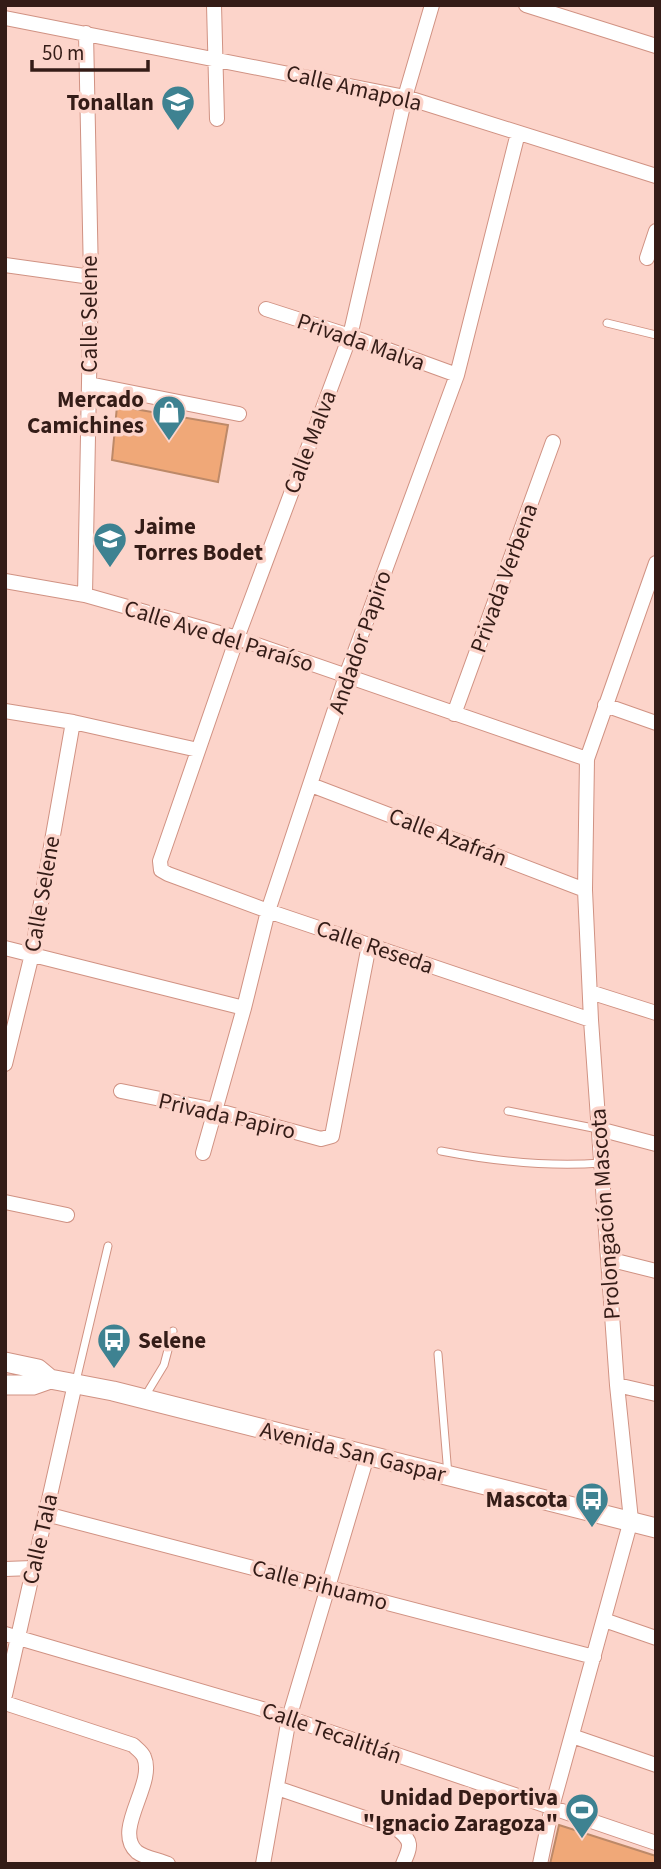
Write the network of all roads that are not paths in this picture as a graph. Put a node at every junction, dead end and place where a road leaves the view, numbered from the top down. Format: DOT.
graph roads {
  1 [pos="214,5"];
  2 [pos="432,5"];
  3 [pos="526,5"];
  4 [pos="5,18"];
  5 [pos="86,33"];
  6 [pos="656,46"];
  7 [pos="216,58"];
  8 [pos="405,97"];
  9 [pos="217,119"];
  10 [pos="519,133"];
  11 [pos="656,176"];
  12 [pos="656,230"];
  13 [pos="647,258"];
  14 [pos="5,265"];
  15 [pos="91,277"];
  16 [pos="266,309"];
  17 [pos="607,323"];
  18 [pos="656,335"];
  19 [pos="350,336"];
  20 [pos="457,375"];
  21 [pos="89,384"];
  22 [pos="239,414"];
  23 [pos="553,442"];
  24 [pos="656,563"];
  25 [pos="5,581"];
  26 [pos="85,595"];
  27 [pos="237,638"];
  28 [pos="346,676"];
  29 [pos="605,705"];
  30 [pos="5,711"];
  31 [pos="454,714"];
  32 [pos="73,722"];
  33 [pos="656,723"];
  34 [pos="198,750"];
  35 [pos="587,760"];
  36 [pos="311,785"];
  37 [pos="161,870"];
  38 [pos="585,890"];
  39 [pos="268,911"];
  40 [pos="369,944"];
  41 [pos="5,948"];
  42 [pos="32,954"];
  43 [pos="590,992"];
  44 [pos="244,1008"];
  45 [pos="656,1013"];
  46 [pos="591,1020"];
  47 [pos="5,1064"];
  48 [pos="121,1091"];
  49 [pos="215,1110"];
  50 [pos="508,1111"];
  51 [pos="599,1129"];
  52 [pos="656,1144"];
  53 [pos="441,1151"];
  54 [pos="203,1153"];
  55 [pos="601,1163"];
  56 [pos="5,1202"];
  57 [pos="68,1215"];
  58 [pos="108,1246"];
  59 [pos="608,1259"];
  60 [pos="656,1271"];
  61 [pos="173,1331"];
  62 [pos="438,1354"];
  63 [pos="5,1362"];
  64 [pos="50,1379"];
  65 [pos="75,1384"];
  66 [pos="617,1384"];
  67 [pos="5,1385"];
  68 [pos="656,1394"];
  69 [pos="143,1399"];
  70 [pos="366,1456"];
  71 [pos="448,1475"];
  72 [pos="46,1514"];
  73 [pos="632,1520"];
  74 [pos="656,1528"];
  75 [pos="33,1568"];
  76 [pos="5,1569"];
  77 [pos="327,1587"];
  78 [pos="604,1620"];
  79 [pos="11,1636"];
  80 [pos="656,1638"];
  81 [pos="594,1657"];
  82 [pos="5,1695"];
  83 [pos="5,1703"];
  84 [pos="289,1718"];
  85 [pos="572,1736"];
  86 [pos="656,1765"];
  87 [pos="277,1788"];
  88 [pos="552,1807"];
  89 [pos="656,1843"];
  90 [pos="168,1864"];
  91 [pos="263,1864"];
  92 [pos="403,1864"];
  93 [pos="540,1864"];
  1 -- 7 [label="street"];
  2 -- 8 [label="street, Calle Malva"];
  3 -- 6 [label="street"];
  4 -- 5 [label="street, Calle Amapola"];
  5 -- 7 [label="street, Calle Amapola"];
  5 -- 15 [label="street, Calle Selene"];
  7 -- 8 [label="street, Calle Amapola"];
  7 -- 9 [label="street"];
  8 -- 10 [label="street, Calle Amapola"];
  8 -- 19 [label="street, Calle Malva"];
  10 -- 11 [label="street, Calle Amapola"];
  10 -- 20 [label="street, Andador Papiro"];
  12 -- 13 [label="street"];
  14 -- 15 [label="street"];
  15 -- 21 [label="street, Calle Selene"];
  16 -- 19 [label="street, Privada Malva"];
  17 -- 18 [label="lane"];
  19 -- 20 [label="street, Privada Malva"];
  19 -- 27 [label="street, Calle Malva"];
  20 -- 28 [label="street, Andador Papiro"];
  21 -- 22 [label="street"];
  21 -- 26 [label="street, Calle Selene"];
  23 -- 31 [label="street, Privada Verbena"];
  24 -- 29 [label="street, Prolongación Mascota"];
  25 -- 26 [label="street, Calle Ave del Paraíso"];
  26 -- 27 [label="street, Calle Ave del Paraíso"];
  27 -- 28 [label="street, Calle Ave del Paraíso"];
  27 -- 34 [label="street, Calle Malva"];
  28 -- 31 [label="street, Calle Ave del Paraíso"];
  28 -- 36 [label="street, Andador Papiro"];
  29 -- 33 [label="street"];
  29 -- 35 [label="street, Prolongación Mascota"];
  30 -- 32 [label="street"];
  31 -- 35 [label="street, Calle Ave del Paraíso"];
  32 -- 34 [label="street"];
  32 -- 42 [label="street, Calle Selene"];
  34 -- 37 [label="street, Calle Malva"];
  35 -- 38 [label="street, Prolongación Mascota"];
  36 -- 38 [label="street, Calle Azafrán"];
  36 -- 39 [label="street, Andador Papiro"];
  37 -- 39 [label="street, Calle Reseda"];
  38 -- 43 [label="street, Prolongación Mascota"];
  39 -- 40 [label="street, Calle Reseda"];
  39 -- 44 [label="street, Andador Papiro"];
  40 -- 46 [label="street, Calle Reseda"];
  40 -- 49 [label="street, Privada Papiro"];
  41 -- 42 [label="street"];
  42 -- 44 [label="street"];
  42 -- 47 [label="street, Calle Selene"];
  43 -- 45 [label="street"];
  43 -- 46 [label="street, Prolongación Mascota"];
  44 -- 49 [label="street, Andador Papiro"];
  46 -- 51 [label="street, Prolongación Mascota"];
  48 -- 49 [label="street, Privada Papiro"];
  49 -- 54 [label="street, Andador Papiro"];
  50 -- 51 [label="lane"];
  51 -- 52 [label="street"];
  51 -- 55 [label="street, Prolongación Mascota"];
  53 -- 55 [label="lane"];
  55 -- 59 [label="street, Prolongación Mascota"];
  56 -- 57 [label="street"];
  58 -- 65 [label="lane"];
  59 -- 60 [label="street"];
  59 -- 66 [label="street, Prolongación Mascota"];
  61 -- 69 [label="lane"];
  62 -- 71 [label="lane"];
  63 -- 64 [label="street, Avenida San Gaspar"];
  64 -- 65 [label="street, Avenida San Gaspar"];
  64 -- 67 [label="street, Avenida San Gaspar"];
  65 -- 69 [label="street, Avenida San Gaspar"];
  65 -- 72 [label="street, Calle Tala"];
  66 -- 68 [label="street"];
  66 -- 73 [label="street, Prolongación Mascota"];
  69 -- 70 [label="street, Avenida San Gaspar"];
  70 -- 71 [label="street, Avenida San Gaspar"];
  70 -- 77 [label="street"];
  71 -- 73 [label="street, Avenida San Gaspar"];
  72 -- 75 [label="street, Calle Tala"];
  72 -- 77 [label="street, Calle Pihuamo"];
  73 -- 74 [label="street, Avenida San Gaspar"];
  73 -- 78 [label="street, Prolongación Mascota"];
  75 -- 76 [label="street"];
  75 -- 79 [label="street, Calle Tala"];
  77 -- 81 [label="street, Calle Pihuamo"];
  77 -- 84 [label="street"];
  78 -- 80 [label="street"];
  78 -- 81 [label="street, Prolongación Mascota"];
  79 -- 82 [label="street, Calle Tala"];
  79 -- 84 [label="street, Calle Tecalitlán"];
  81 -- 85 [label="street, Prolongación Mascota"];
  83 -- 90 [label="street"];
  84 -- 87 [label="street"];
  84 -- 88 [label="street, Calle Tecalitlán"];
  85 -- 86 [label="street"];
  85 -- 88 [label="street, Prolongación Mascota"];
  87 -- 91 [label="street"];
  87 -- 92 [label="street"];
  88 -- 89 [label="street, Calle Tecalitlán"];
  88 -- 93 [label="street, Prolongación Mascota"];
}
